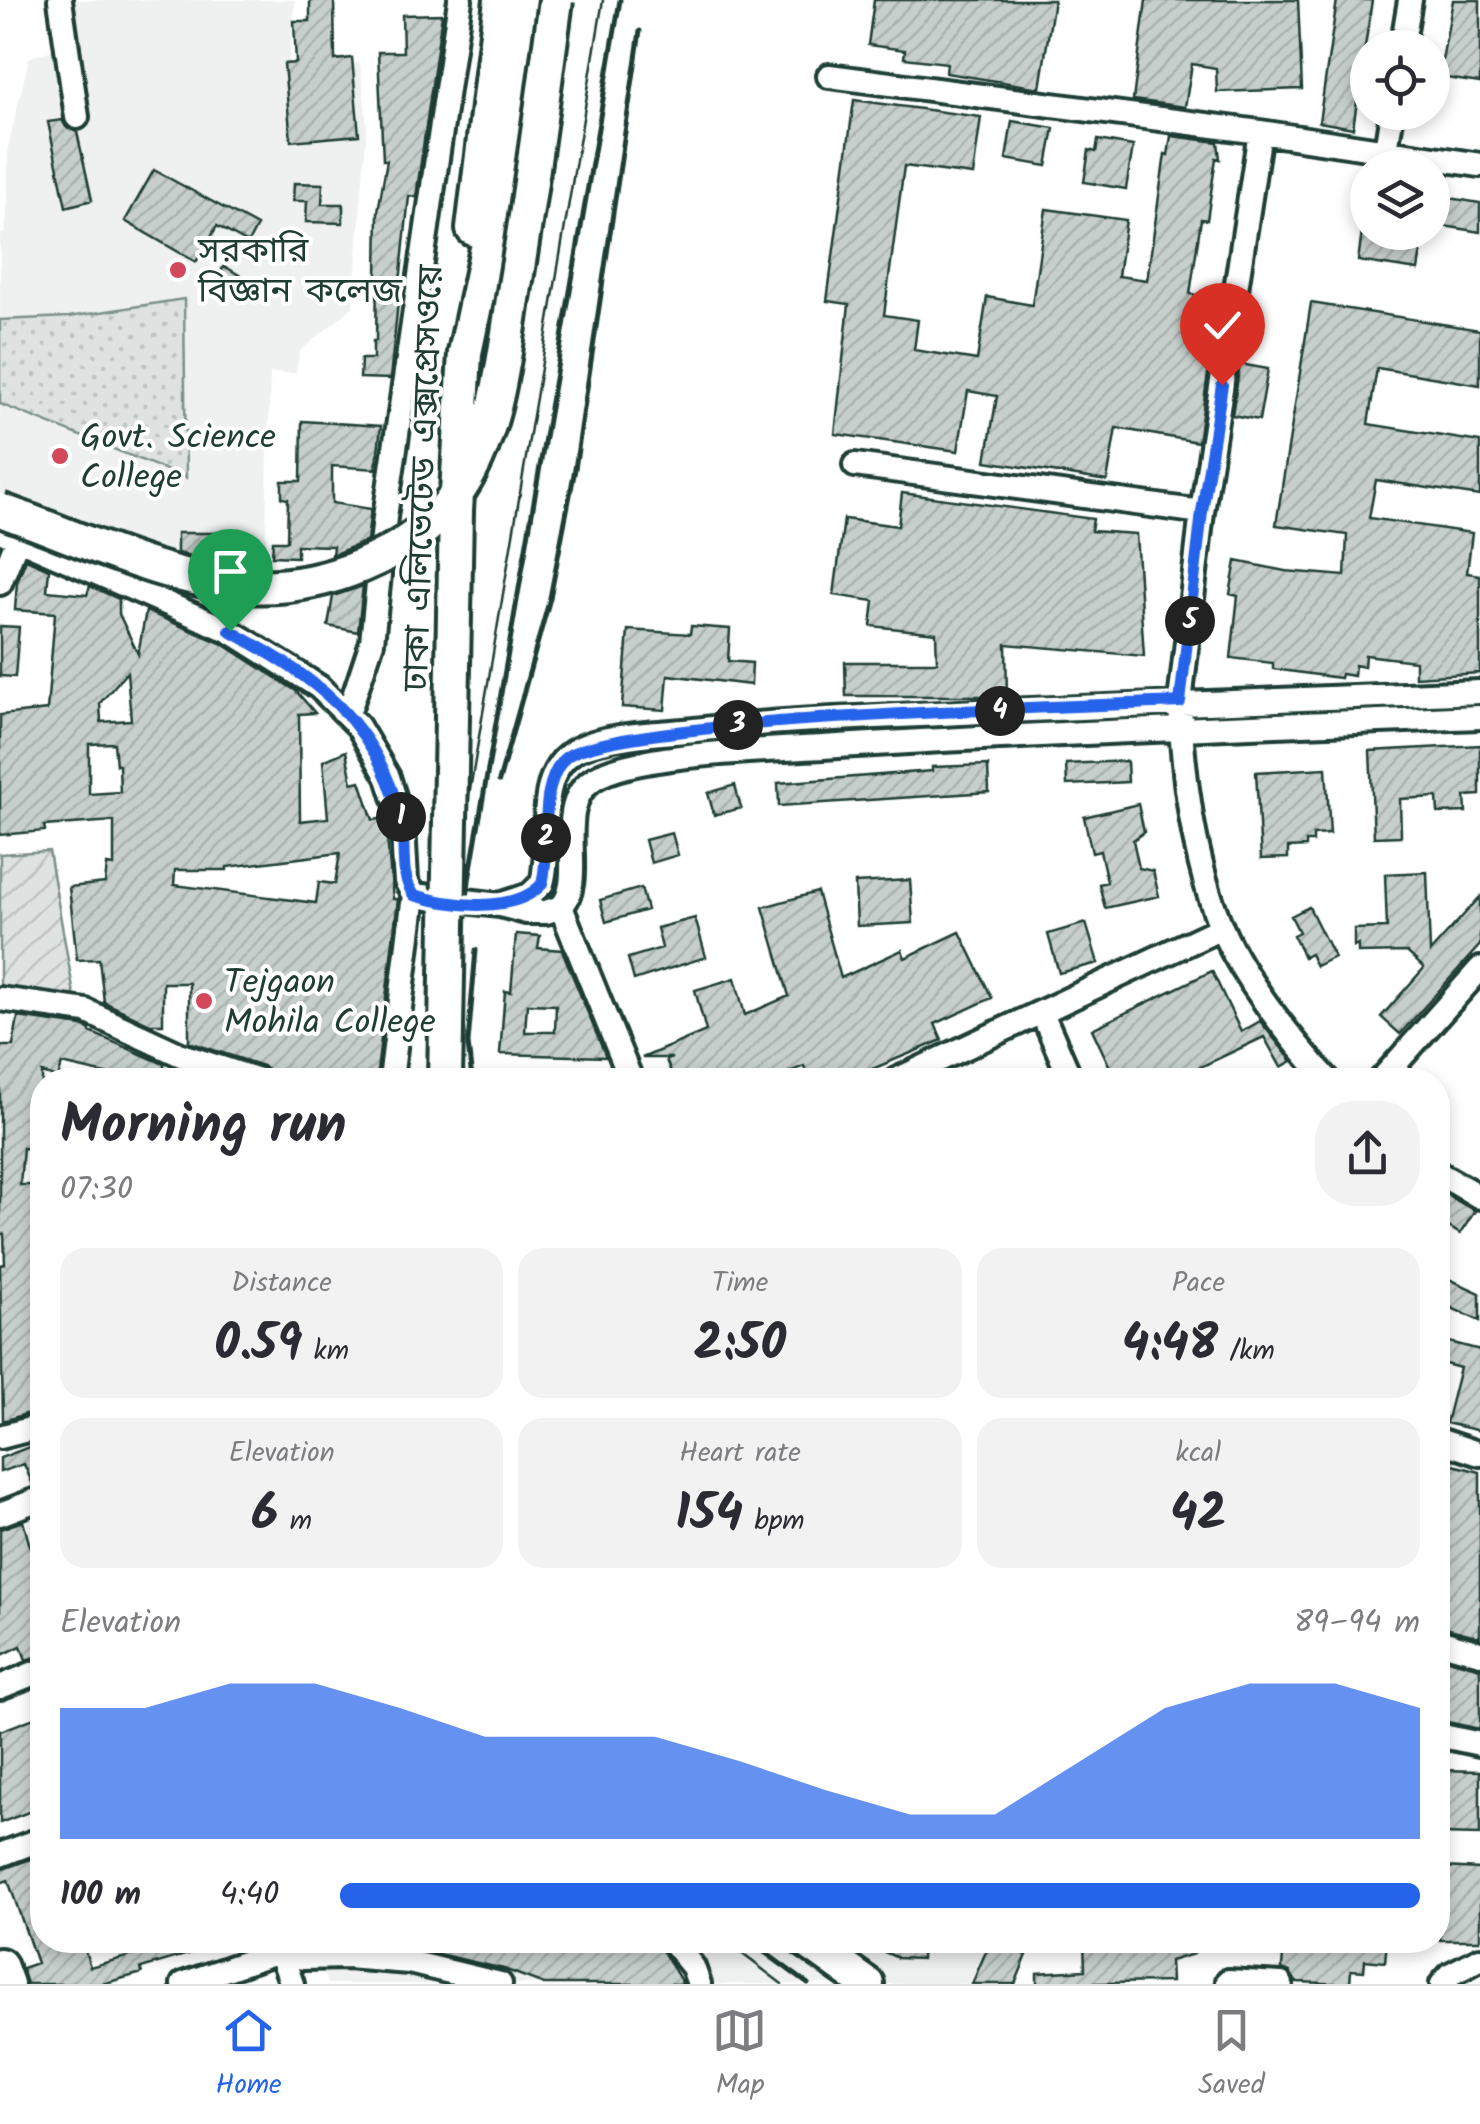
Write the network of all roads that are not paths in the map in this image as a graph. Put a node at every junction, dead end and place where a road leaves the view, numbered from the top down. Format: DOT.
graph roads {
  1 [pos="60,0"];
  2 [pos="460,0"];
  3 [pos="501,0"];
  4 [pos="532,0"];
  5 [pos="556,0"];
  6 [pos="1410,0"];
  7 [pos="1405,30"];
  8 [pos="829,76"];
  9 [pos="77,118"];
  10 [pos="1389,130"];
  11 [pos="1260,132"];
  12 [pos="1386,150"];
  13 [pos="1450,160"];
  14 [pos="1480,165"];
  15 [pos="465,354"];
  16 [pos="855,465"];
  17 [pos="0,510"];
  18 [pos="1202,512"];
  19 [pos="9,534"];
  20 [pos="0,583"];
  21 [pos="1480,692"];
  22 [pos="1180,702"];
  23 [pos="348,714"];
  24 [pos="1480,717"];
  25 [pos="770,722"];
  26 [pos="1181,729"];
  27 [pos="592,744"];
  28 [pos="772,750"];
  29 [pos="601,775"];
  30 [pos="414,895"];
  31 [pos="500,905"];
  32 [pos="561,907"];
  33 [pos="1222,928"];
  34 [pos="1480,968"];
  35 [pos="0,999"];
  36 [pos="1042,1013"];
  37 [pos="221,1068"];
  38 [pos="393,1068"];
  39 [pos="445,1068"];
  40 [pos="626,1068"];
  41 [pos="922,1068"];
  42 [pos="1066,1068"];
  43 [pos="1318,1068"];
  44 [pos="1391,1068"];
  45 [pos="1450,1180"];
  46 [pos="1480,1196"];
  47 [pos="30,1429"];
  48 [pos="0,1437"];
  49 [pos="1450,1444"];
  50 [pos="1480,1454"];
  51 [pos="30,1503"];
  52 [pos="0,1514"];
  53 [pos="1450,1644"];
  54 [pos="1480,1653"];
  55 [pos="30,1675"];
  56 [pos="0,1688"];
  57 [pos="1450,1738"];
  58 [pos="1480,1744"];
  59 [pos="30,1844"];
  60 [pos="0,1855"];
  61 [pos="260,1953"];
  62 [pos="280,1953"];
  63 [pos="292,1953"];
  64 [pos="390,1953"];
  65 [pos="416,1953"];
  66 [pos="682,1953"];
  67 [pos="823,1953"];
  68 [pos="1480,1959"];
  69 [pos="0,1965"];
  70 [pos="469,1980"];
  71 [pos="1228,1980"];
  72 [pos="7,1984"];
  73 [pos="183,1984"];
  74 [pos="292,1984"];
  75 [pos="500,1984"];
  76 [pos="699,1984"];
  77 [pos="866,1984"];
  78 [pos="1281,1984"];
  79 [pos="1442,1984"];
  1 -- 9 [label="street"];
  2 -- 23 [label="street"];
  3 -- 15 [label="highway, ঢাকা এলিভেটেড এক্সপ্রেসওয়ে"];
  4 -- 15 [label="highway"];
  5 -- 17 [label="highway, bridge"];
  6 -- 7 [label="street"];
  8 -- 11 [label="street"];
  10 -- 12 [label="street"];
  11 -- 12 [label="street"];
  11 -- 18 [label="street"];
  13 -- 14 [label="street"];
  15 -- 39 [label="highway, ঢাকা এলিভেটেড এক্সপ্রেসওয়ে, bridge"];
  16 -- 18 [label="street"];
  18 -- 22 [label="street"];
  19 -- 20 [label="street"];
  19 -- 23 [label="street"];
  21 -- 22 [label="street"];
  22 -- 25 [label="street"];
  22 -- 26 [label="street"];
  23 -- 30 [label="street"];
  24 -- 26 [label="street"];
  25 -- 27 [label="street"];
  25 -- 28 [label="street"];
  26 -- 28 [label="street"];
  26 -- 33 [label="street"];
  27 -- 29 [label="street"];
  27 -- 31 [label="street"];
  28 -- 29 [label="street"];
  29 -- 32 [label="street"];
  30 -- 31 [label="street"];
  30 -- 38 [label="street"];
  31 -- 32 [label="street"];
  32 -- 40 [label="street"];
  33 -- 36 [label="street"];
  33 -- 43 [label="street"];
  34 -- 44 [label="street"];
  35 -- 37 [label="street"];
  36 -- 41 [label="street"];
  36 -- 42 [label="street"];
  45 -- 46 [label="street"];
  47 -- 48 [label="street"];
  49 -- 50 [label="street"];
  51 -- 52 [label="street"];
  53 -- 54 [label="street"];
  55 -- 56 [label="street"];
  57 -- 58 [label="street"];
  59 -- 60 [label="street"];
  61 -- 73 [label="street"];
  62 -- 74 [label="street"];
  63 -- 64 [label="street"];
  65 -- 70 [label="street"];
  66 -- 76 [label="street"];
  67 -- 77 [label="highway"];
  68 -- 79 [label="street"];
  69 -- 72 [label="highway"];
  70 -- 75 [label="street"];
  71 -- 78 [label="street"];
}
